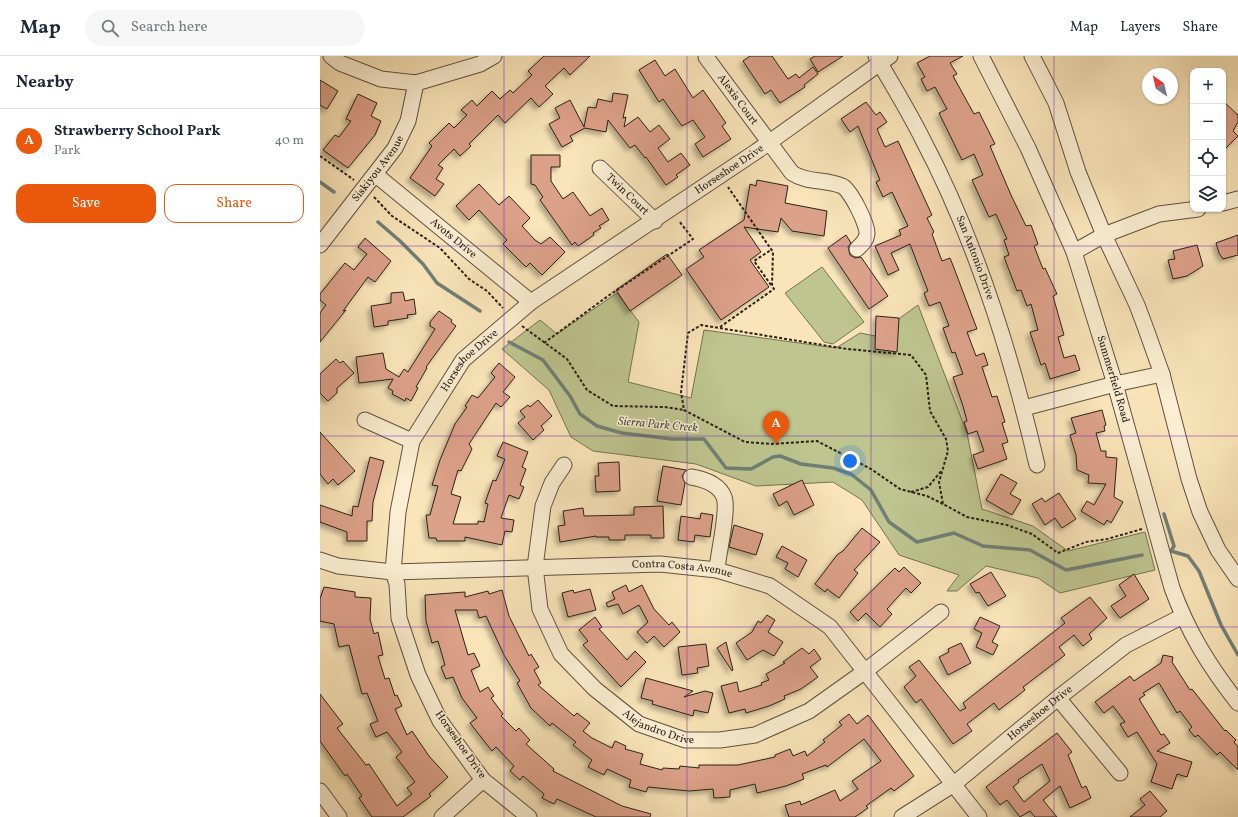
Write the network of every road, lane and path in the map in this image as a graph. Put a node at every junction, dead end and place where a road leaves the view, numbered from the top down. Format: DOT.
graph roads {
  1 [pos="331,56"];
  2 [pos="494,56"];
  3 [pos="981,56"];
  4 [pos="1032,56"];
  5 [pos="706,57"];
  6 [pos="882,58"];
  7 [pos="416,83"];
  8 [pos="769,142"];
  9 [pos="320,156"];
  10 [pos="600,168"];
  11 [pos="376,175"];
  12 [pos="364,187"];
  13 [pos="728,187"];
  14 [pos="1238,199"];
  15 [pos="1226,202"];
  16 [pos="1190,210"];
  17 [pos="655,221"];
  18 [pos="679,221"];
  19 [pos="1104,235"];
  20 [pos="320,245"];
  21 [pos="857,249"];
  22 [pos="772,250"];
  23 [pos="1074,252"];
  24 [pos="772,286"];
  25 [pos="531,302"];
  26 [pos="511,318"];
  27 [pos="720,328"];
  28 [pos="544,343"];
  29 [pos="1162,374"];
  30 [pos="1115,384"];
  31 [pos="1024,408"];
  32 [pos="684,410"];
  33 [pos="365,420"];
  34 [pos="412,441"];
  35 [pos="564,465"];
  36 [pos="1037,465"];
  37 [pos="943,469"];
  38 [pos="690,478"];
  39 [pos="910,492"];
  40 [pos="943,504"];
  41 [pos="1154,526"];
  42 [pos="320,560"];
  43 [pos="535,567"];
  44 [pos="717,570"];
  45 [pos="394,572"];
  46 [pos="1238,579"];
  47 [pos="941,612"];
  48 [pos="1182,616"];
  49 [pos="864,672"];
  50 [pos="1058,698"];
  51 [pos="1238,703"];
  52 [pos="1120,774"];
  53 [pos="482,780"];
  54 [pos="954,784"];
  55 [pos="320,791"];
  56 [pos="339,817"];
  57 [pos="442,817"];
  58 [pos="529,817"];
  59 [pos="902,817"];
  60 [pos="979,817"];
  1 -- 7 [label="street"];
  2 -- 7 [label="street"];
  3 -- 23 [label="street, Summerfield Road"];
  4 -- 19 [label="street"];
  5 -- 8 [label="street, Alexis Court"];
  6 -- 8 [label="street, Horseshoe Drive"];
  6 -- 31 [label="street, San Antonio Drive"];
  7 -- 11 [label="street, Siskiyou Avenue"];
  8 -- 17 [label="street, Horseshoe Drive"];
  8 -- 21 [label="street, Alexis Court"];
  9 -- 12 [label="path"];
  10 -- 17 [label="street, Twin Court"];
  11 -- 12 [label="street, Siskiyou Avenue"];
  11 -- 25 [label="street, Avots Drive"];
  12 -- 20 [label="street, Siskiyou Avenue"];
  12 -- 26 [label="path"];
  13 -- 22 [label="path"];
  14 -- 15 [label="street"];
  16 -- 19 [label="street"];
  17 -- 25 [label="street, Horseshoe Drive"];
  18 -- 28 [label="path"];
  19 -- 23 [label="street"];
  19 -- 29 [label="street"];
  22 -- 24 [label="path"];
  22 -- 24 [label="path"];
  23 -- 30 [label="street, Summerfield Road"];
  24 -- 27 [label="path"];
  25 -- 26 [label="street, Horseshoe Drive"];
  26 -- 28 [label="path"];
  26 -- 34 [label="street, Horseshoe Drive"];
  27 -- 32 [label="path"];
  27 -- 37 [label="path"];
  28 -- 32 [label="path"];
  29 -- 30 [label="street"];
  29 -- 46 [label="street"];
  30 -- 31 [label="street"];
  30 -- 41 [label="street, Summerfield Road"];
  31 -- 36 [label="street, San Antonio Drive"];
  32 -- 39 [label="path"];
  33 -- 34 [label="street"];
  34 -- 45 [label="street, Horseshoe Drive"];
  35 -- 43 [label="street, Alejandro Drive"];
  37 -- 39 [label="path"];
  37 -- 40 [label="path"];
  38 -- 44 [label="street"];
  39 -- 40 [label="path"];
  40 -- 41 [label="path"];
  41 -- 48 [label="street, Summerfield Road"];
  42 -- 45 [label="street, Contra Costa Avenue"];
  43 -- 44 [label="street, Contra Costa Avenue"];
  43 -- 45 [label="street, Contra Costa Avenue"];
  43 -- 49 [label="street, Alejandro Drive"];
  44 -- 49 [label="street, Contra Costa Avenue"];
  45 -- 53 [label="street, Horseshoe Drive"];
  47 -- 49 [label="street, Alejandro Drive"];
  48 -- 50 [label="street, Horseshoe Drive"];
  48 -- 51 [label="street, Summerfield Road"];
  49 -- 54 [label="street, Contra Costa Avenue"];
  50 -- 52 [label="street"];
  50 -- 54 [label="street, Horseshoe Drive"];
  53 -- 57 [label="street"];
  53 -- 58 [label="street, Horseshoe Drive"];
  54 -- 59 [label="street, Horseshoe Drive"];
  54 -- 60 [label="street, Contra Costa Avenue"];
  55 -- 56 [label="street"];
}
